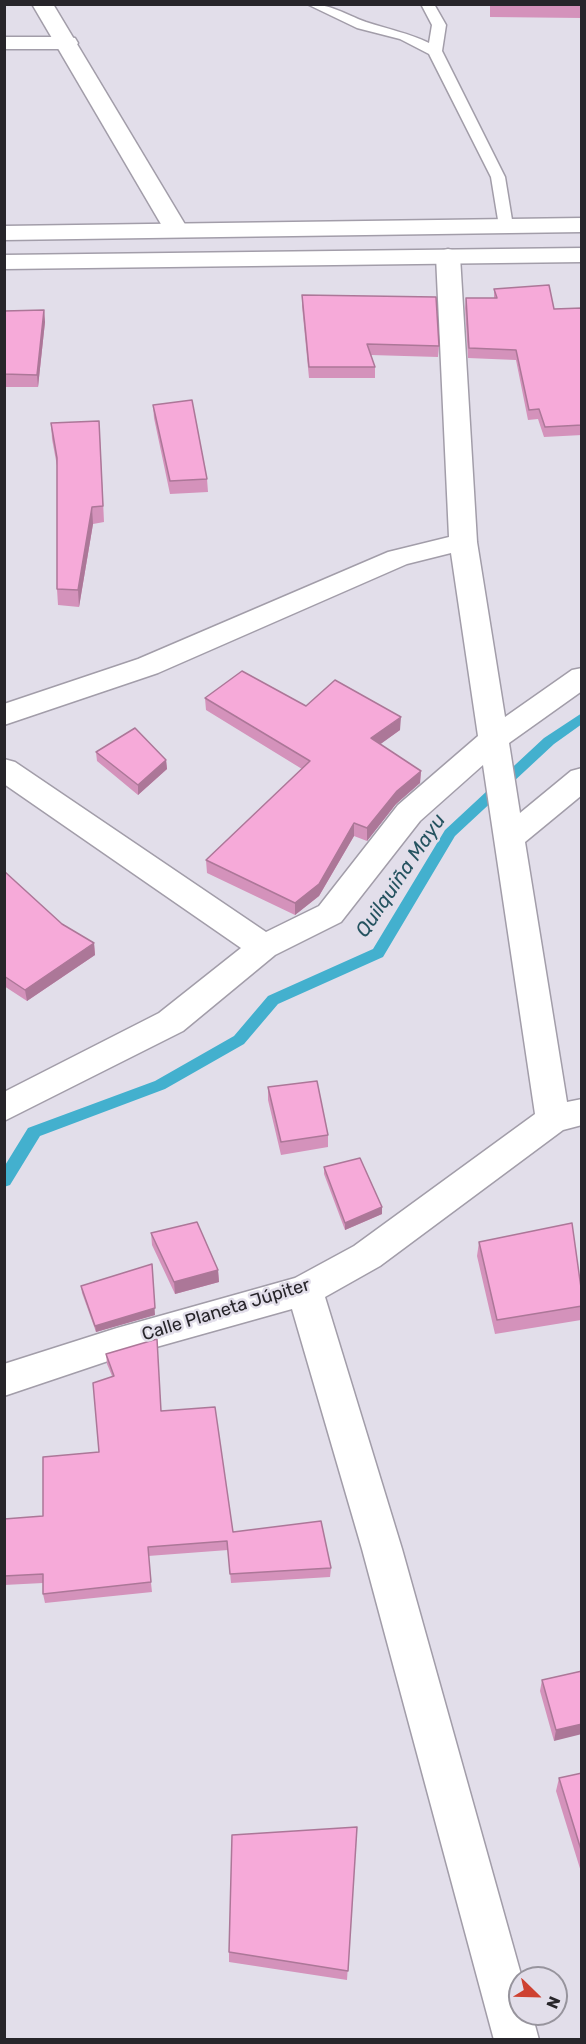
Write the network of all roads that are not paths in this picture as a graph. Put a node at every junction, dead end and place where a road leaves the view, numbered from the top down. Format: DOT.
graph roads {
  1 [pos="42,4"];
  2 [pos="313,4"];
  3 [pos="427,4"];
  4 [pos="4,43"];
  5 [pos="67,43"];
  6 [pos="435,51"];
  7 [pos="582,225"];
  8 [pos="506,226"];
  9 [pos="177,231"];
  10 [pos="4,233"];
  11 [pos="582,255"];
  12 [pos="448,256"];
  13 [pos="4,262"];
  14 [pos="463,542"];
  15 [pos="582,677"];
  16 [pos="4,715"];
  17 [pos="494,739"];
  18 [pos="4,770"];
  19 [pos="582,778"];
  20 [pos="509,839"];
  21 [pos="264,947"];
  22 [pos="4,1108"];
  23 [pos="567,1116"];
  24 [pos="305,1290"];
  25 [pos="4,1380"];
  26 [pos="516,2040"];
  1 -- 5 [label="main road"];
  2 -- 6 [label="lane"];
  3 -- 6 [label="lane"];
  4 -- 5 [label="main road"];
  5 -- 9 [label="main road"];
  6 -- 8 [label="lane"];
  7 -- 8 [label="main road"];
  8 -- 9 [label="main road"];
  9 -- 10 [label="main road"];
  11 -- 12 [label="main road"];
  12 -- 13 [label="main road"];
  12 -- 14 [label="main road"];
  14 -- 16 [label="main road"];
  14 -- 17 [label="main road"];
  15 -- 17 [label="main road"];
  17 -- 20 [label="main road"];
  17 -- 21 [label="main road"];
  18 -- 21 [label="main road"];
  19 -- 20 [label="main road"];
  20 -- 23 [label="main road"];
  21 -- 22 [label="main road"];
  23 -- 24 [label="main road, Calle Planeta Júpiter"];
  24 -- 25 [label="main road, Calle Planeta Júpiter"];
  24 -- 26 [label="main road"];
}
